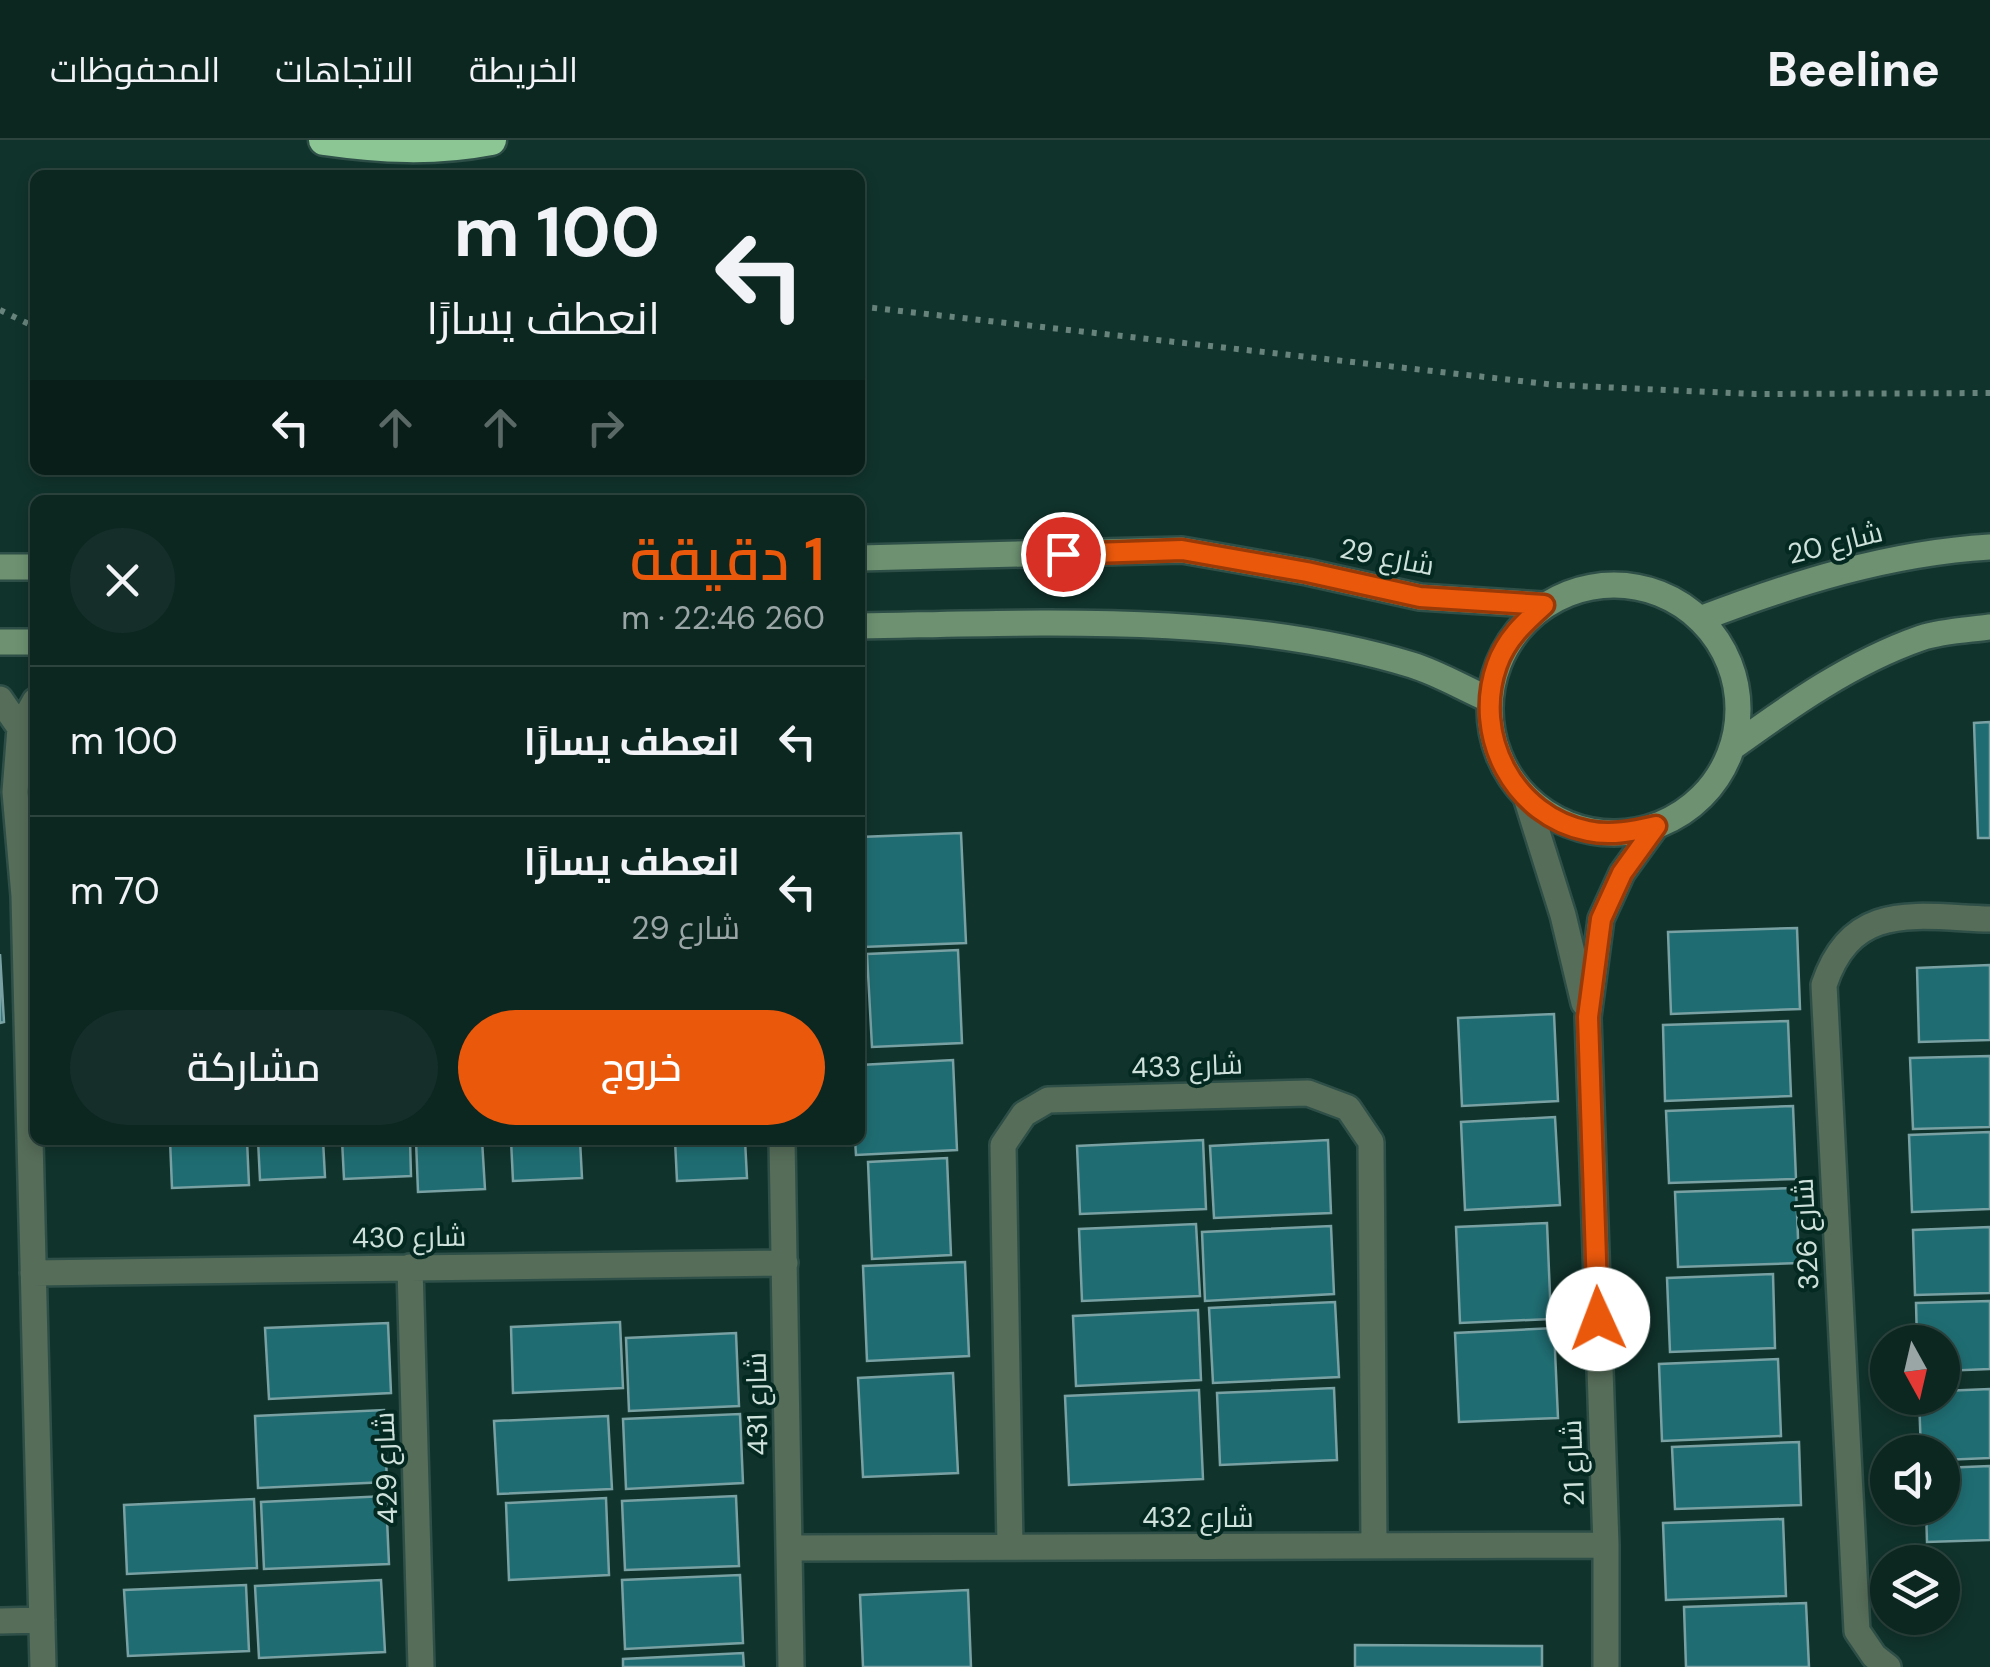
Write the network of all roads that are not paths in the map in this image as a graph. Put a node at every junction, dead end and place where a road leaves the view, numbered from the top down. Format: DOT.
graph roads {
  1 [pos="324,140"];
  2 [pos="491,140"];
  3 [pos="1990,547"];
  4 [pos="865,558"];
  5 [pos="30,566"];
  6 [pos="0,567"];
  7 [pos="1544,605"];
  8 [pos="1700,619"];
  9 [pos="865,626"];
  10 [pos="1990,626"];
  11 [pos="0,642"];
  12 [pos="30,642"];
  13 [pos="0,699"];
  14 [pos="1488,699"];
  15 [pos="30,710"];
  16 [pos="20,728"];
  17 [pos="1733,747"];
  18 [pos="1527,800"];
  19 [pos="1656,826"];
  20 [pos="29,896"];
  21 [pos="1990,919"];
  22 [pos="30,990"];
  23 [pos="1588,1017"];
  24 [pos="32,1145"];
  25 [pos="782,1145"];
  26 [pos="785,1263"];
  27 [pos="410,1267"];
  28 [pos="33,1272"];
  29 [pos="1374,1546"];
  30 [pos="1606,1546"];
  31 [pos="790,1548"];
  32 [pos="1010,1548"];
  33 [pos="42,1620"];
  34 [pos="0,1621"];
  35 [pos="43,1667"];
  36 [pos="421,1667"];
  37 [pos="791,1667"];
  38 [pos="1606,1667"];
  39 [pos="1888,1667"];
  1 -- 2 [label="highway"];
  3 -- 8 [label="street, شارع 20"];
  4 -- 7 [label="street, شارع 29"];
  5 -- 6 [label="street"];
  7 -- 8 [label="street"];
  7 -- 14 [label="street"];
  8 -- 17 [label="street"];
  9 -- 14 [label="street"];
  10 -- 17 [label="street"];
  11 -- 12 [label="street"];
  13 -- 16 [label="street"];
  14 -- 18 [label="street"];
  15 -- 16 [label="street"];
  16 -- 20 [label="street"];
  17 -- 19 [label="street"];
  18 -- 19 [label="street"];
  18 -- 23 [label="street, شارع 21"];
  19 -- 23 [label="street, شارع 21"];
  20 -- 22 [label="street"];
  21 -- 39 [label="street, شارع 326"];
  23 -- 30 [label="street, شارع 21"];
  24 -- 28 [label="street"];
  25 -- 26 [label="street, شارع 431"];
  26 -- 27 [label="street, شارع 430"];
  26 -- 31 [label="street, شارع 431"];
  27 -- 28 [label="street, شارع 430"];
  27 -- 36 [label="street, شارع 429"];
  28 -- 33 [label="street"];
  29 -- 30 [label="street, شارع 432"];
  29 -- 32 [label="street, شارع 432"];
  29 -- 32 [label="street, شارع 433"];
  30 -- 38 [label="street, شارع 21"];
  31 -- 32 [label="street, شارع 432"];
  31 -- 37 [label="street, شارع 431"];
  33 -- 34 [label="street"];
  33 -- 35 [label="street"];
}
